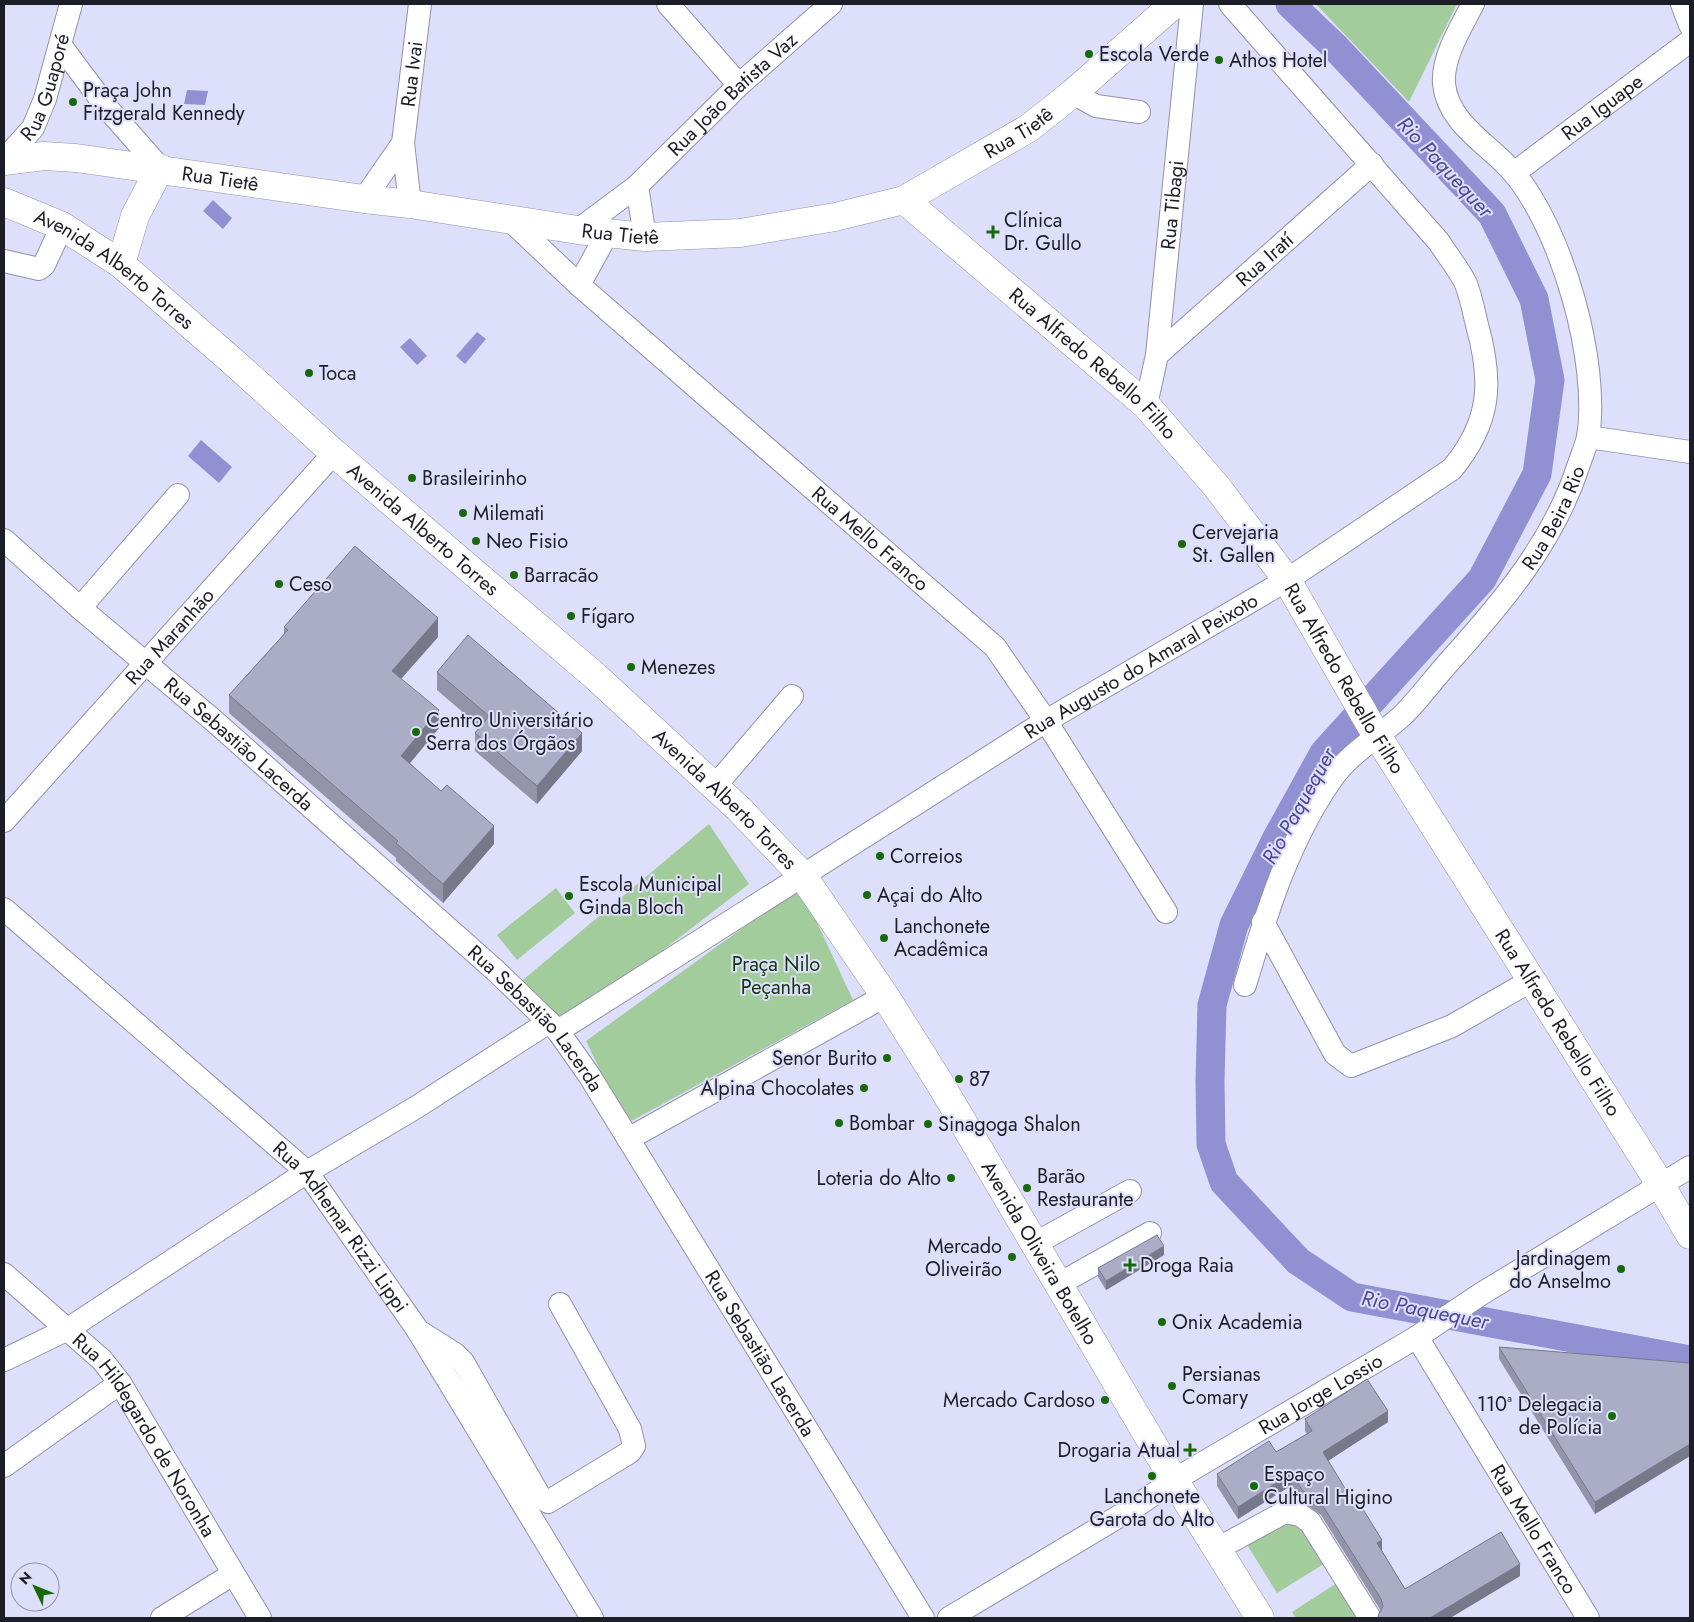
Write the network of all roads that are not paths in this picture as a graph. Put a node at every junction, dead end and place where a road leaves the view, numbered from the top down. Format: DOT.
graph roads {
  1 [pos="70,4"];
  2 [pos="420,4"];
  3 [pos="668,4"];
  4 [pos="830,4"];
  5 [pos="1174,4"];
  6 [pos="1192,4"];
  7 [pos="1230,4"];
  8 [pos="1473,4"];
  9 [pos="1682,4"];
  10 [pos="1690,24"];
  11 [pos="1690,41"];
  12 [pos="61,46"];
  13 [pos="739,85"];
  14 [pos="1073,93"];
  15 [pos="1139,112"];
  16 [pos="403,143"];
  17 [pos="4,160"];
  18 [pos="1372,164"];
  19 [pos="160,168"];
  20 [pos="1514,172"];
  21 [pos="637,186"];
  22 [pos="364,199"];
  23 [pos="904,200"];
  24 [pos="4,202"];
  25 [pos="410,204"];
  26 [pos="510,220"];
  27 [pos="62,226"];
  28 [pos="578,230"];
  29 [pos="607,234"];
  30 [pos="644,237"];
  31 [pos="4,261"];
  32 [pos="121,264"];
  33 [pos="579,285"];
  34 [pos="1157,355"];
  35 [pos="1146,405"];
  36 [pos="1588,437"];
  37 [pos="1690,452"];
  38 [pos="334,454"];
  39 [pos="178,495"];
  40 [pos="4,540"];
  41 [pos="1286,580"];
  42 [pos="80,608"];
  43 [pos="146,662"];
  44 [pos="792,696"];
  45 [pos="1046,722"];
  46 [pos="1375,731"];
  47 [pos="715,786"];
  48 [pos="4,820"];
  49 [pos="808,884"];
  50 [pos="4,909"];
  51 [pos="1166,912"];
  52 [pos="1264,922"];
  53 [pos="1532,980"];
  54 [pos="1245,985"];
  55 [pos="885,996"];
  56 [pos="553,1027"];
  57 [pos="628,1138"];
  58 [pos="1690,1167"];
  59 [pos="306,1172"];
  60 [pos="1660,1184"];
  61 [pos="1130,1191"];
  62 [pos="1150,1233"];
  63 [pos="1690,1236"];
  64 [pos="1036,1243"];
  65 [pos="4,1274"];
  66 [pos="1059,1284"];
  67 [pos="560,1304"];
  68 [pos="68,1329"];
  69 [pos="417,1329"];
  70 [pos="1423,1333"];
  71 [pos="4,1360"];
  72 [pos="120,1383"];
  73 [pos="4,1466"];
  74 [pos="1174,1480"];
  75 [pos="1217,1549"];
  76 [pos="233,1574"];
  77 [pos="162,1618"];
  78 [pos="260,1618"];
  79 [pos="592,1618"];
  80 [pos="923,1618"];
  81 [pos="949,1618"];
  82 [pos="1260,1618"];
  83 [pos="1370,1618"];
  84 [pos="1588,1618"];
  1 -- 12 [label="street, Rua Guaporé"];
  2 -- 16 [label="street, Rua Ivai"];
  3 -- 13 [label="street"];
  4 -- 13 [label="street, Rua João Batista Vaz"];
  5 -- 14 [label="main road, Rua Tietê"];
  6 -- 34 [label="street, Rua Tibagi"];
  7 -- 18 [label="street, Rua Augusto do Amaral Peixoto"];
  8 -- 20 [label="street, Rua Beira Rio"];
  9 -- 10 [label="street"];
  11 -- 20 [label="street, Rua Iguape"];
  12 -- 17 [label="street, Rua Guaporé"];
  12 -- 19 [label="street"];
  13 -- 21 [label="street, Rua João Batista Vaz"];
  14 -- 15 [label="street"];
  14 -- 23 [label="main road, Rua Tietê"];
  16 -- 22 [label="street, Rua Ivai"];
  16 -- 25 [label="street, Rua Ivai"];
  17 -- 19 [label="main road, Rua Tietê"];
  18 -- 34 [label="street, Rua Iratí"];
  18 -- 41 [label="street, Rua Augusto do Amaral Peixoto"];
  19 -- 22 [label="main road, Rua Tietê"];
  19 -- 32 [label="main road"];
  20 -- 36 [label="street, Rua Beira Rio"];
  21 -- 28 [label="street, Rua João Batista Vaz"];
  21 -- 30 [label="street"];
  22 -- 25 [label="main road, Rua Tietê"];
  23 -- 30 [label="main road, Rua Tietê"];
  23 -- 35 [label="main road, Rua Alfredo Rebello Filho"];
  24 -- 27 [label="main road, Avenida Alberto Torres"];
  25 -- 26 [label="main road, Rua Tietê"];
  26 -- 28 [label="main road, Rua Tietê"];
  26 -- 33 [label="street, Rua Mello Franco"];
  27 -- 31 [label="street"];
  27 -- 32 [label="main road, Avenida Alberto Torres"];
  28 -- 29 [label="main road, Rua Tietê"];
  29 -- 30 [label="main road, Rua Tietê"];
  29 -- 33 [label="street"];
  32 -- 38 [label="main road, Avenida Alberto Torres"];
  33 -- 45 [label="street, Rua Mello Franco"];
  34 -- 35 [label="street, Rua Tibagi"];
  35 -- 41 [label="main road, Rua Alfredo Rebello Filho"];
  36 -- 37 [label="street"];
  36 -- 46 [label="street, Rua Beira Rio"];
  38 -- 43 [label="street, Rua Maranhão"];
  38 -- 47 [label="main road, Avenida Alberto Torres"];
  39 -- 42 [label="street"];
  40 -- 42 [label="street, Rua Sebastião Lacerda"];
  41 -- 45 [label="street, Rua Augusto do Amaral Peixoto"];
  41 -- 46 [label="main road, Rua Alfredo Rebello Filho"];
  42 -- 43 [label="street, Rua Sebastião Lacerda"];
  43 -- 48 [label="street, Rua Maranhão"];
  43 -- 56 [label="street, Rua Sebastião Lacerda"];
  44 -- 47 [label="street"];
  45 -- 49 [label="street, Rua Augusto do Amaral Peixoto"];
  45 -- 51 [label="street, Rua Mello Franco"];
  46 -- 52 [label="street, Rua Beira Rio"];
  46 -- 53 [label="main road, Rua Alfredo Rebello Filho"];
  47 -- 49 [label="main road, Avenida Alberto Torres"];
  49 -- 55 [label="main road, Avenida Oliveira Botelho"];
  49 -- 56 [label="street, Rua Augusto do Amaral Peixoto"];
  50 -- 59 [label="street, Rua Adhemar Rizzi Lippi"];
  52 -- 53 [label="street"];
  52 -- 54 [label="street, Rua Beira Rio"];
  53 -- 60 [label="main road, Rua Alfredo Rebello Filho"];
  55 -- 57 [label="street"];
  55 -- 64 [label="main road, Avenida Oliveira Botelho"];
  56 -- 57 [label="street, Rua Sebastião Lacerda"];
  56 -- 59 [label="street, Rua Augusto do Amaral Peixoto"];
  57 -- 80 [label="street, Rua Sebastião Lacerda"];
  58 -- 60 [label="street, Rua Jorge Lossio"];
  59 -- 68 [label="street, Rua Augusto do Amaral Peixoto"];
  59 -- 69 [label="street, Rua Adhemar Rizzi Lippi"];
  60 -- 63 [label="main road, Rua Alfredo Rebello Filho"];
  60 -- 70 [label="street, Rua Jorge Lossio"];
  61 -- 64 [label="street"];
  62 -- 66 [label="street"];
  64 -- 66 [label="main road, Avenida Oliveira Botelho"];
  65 -- 68 [label="street, Rua Hildegardo de Noronha"];
  66 -- 74 [label="main road, Avenida Oliveira Botelho"];
  67 -- 69 [label="street"];
  68 -- 71 [label="street, Rua Augusto do Amaral Peixoto"];
  68 -- 72 [label="street, Rua Hildegardo de Noronha"];
  69 -- 79 [label="street, Rua Adhemar Rizzi Lippi"];
  70 -- 74 [label="street, Rua Jorge Lossio"];
  70 -- 84 [label="street, Rua Mello Franco"];
  72 -- 73 [label="street"];
  72 -- 76 [label="street, Rua Hildegardo de Noronha"];
  74 -- 75 [label="main road, Avenida Oliveira Botelho"];
  74 -- 81 [label="street, Rua Jorge Lossio"];
  75 -- 82 [label="main road, Avenida Oliveira Botelho"];
  75 -- 83 [label="street"];
  76 -- 77 [label="street"];
  76 -- 78 [label="street, Rua Hildegardo de Noronha"];
}
